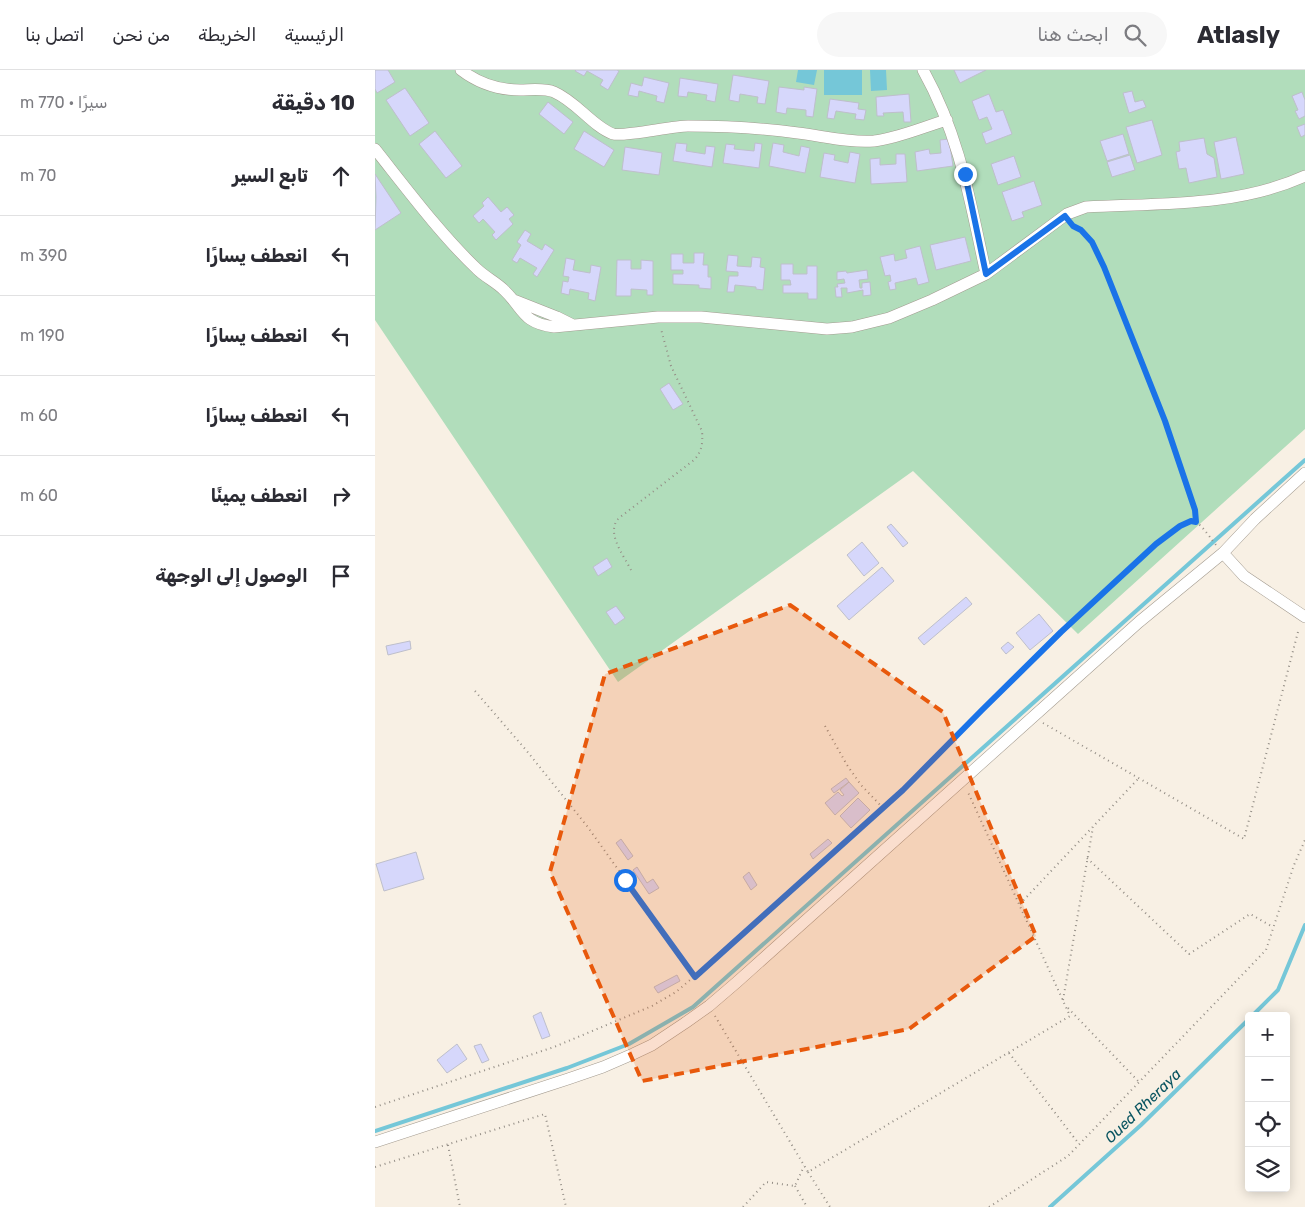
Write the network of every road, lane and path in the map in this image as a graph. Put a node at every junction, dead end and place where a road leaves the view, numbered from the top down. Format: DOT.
graph roads {
  1 [pos="461,70"];
  2 [pos="923,70"];
  3 [pos="947,120"];
  4 [pos="375,149"];
  5 [pos="1305,176"];
  6 [pos="1065,216"];
  7 [pos="986,274"];
  8 [pos="658,317"];
  9 [pos="1305,474"];
  10 [pos="1196,522"];
  11 [pos="1209,536"];
  12 [pos="1223,553"];
  13 [pos="631,570"];
  14 [pos="1304,616"];
  15 [pos="475,690"];
  16 [pos="1032,717"];
  17 [pos="825,726"];
  18 [pos="962,779"];
  19 [pos="1139,779"];
  20 [pos="883,808"];
  21 [pos="1093,827"];
  22 [pos="1305,840"];
  23 [pos="1087,858"];
  24 [pos="1019,904"];
  25 [pos="1273,927"];
  26 [pos="695,977"];
  27 [pos="1063,1001"];
  28 [pos="709,1006"];
  29 [pos="1066,1006"];
  30 [pos="1009,1053"];
  31 [pos="1139,1082"];
  32 [pos="375,1107"];
  33 [pos="375,1142"];
  34 [pos="448,1144"];
  35 [pos="1079,1144"];
  36 [pos="804,1165"];
  37 [pos="375,1167"];
  38 [pos="808,1172"];
  39 [pos="795,1186"];
  40 [pos="459,1207"];
  41 [pos="567,1207"];
  42 [pos="743,1207"];
  43 [pos="807,1207"];
  44 [pos="830,1207"];
  45 [pos="989,1207"];
  1 -- 3 [label="street"];
  2 -- 3 [label="street"];
  3 -- 7 [label="street"];
  4 -- 8 [label="street"];
  5 -- 6 [label="street"];
  6 -- 7 [label="street"];
  6 -- 10 [label="path"];
  7 -- 8 [label="street"];
  8 -- 13 [label="path"];
  9 -- 12 [label="street"];
  10 -- 11 [label="path"];
  10 -- 20 [label="path"];
  12 -- 14 [label="street"];
  12 -- 16 [label="street"];
  14 -- 19 [label="path"];
  15 -- 26 [label="path"];
  16 -- 18 [label="street"];
  16 -- 19 [label="path"];
  17 -- 20 [label="path"];
  18 -- 24 [label="path"];
  18 -- 28 [label="street"];
  19 -- 21 [label="path"];
  20 -- 26 [label="path"];
  21 -- 23 [label="path"];
  21 -- 24 [label="path"];
  22 -- 25 [label="path"];
  23 -- 25 [label="path"];
  23 -- 27 [label="path"];
  24 -- 27 [label="path"];
  25 -- 31 [label="path"];
  26 -- 32 [label="path"];
  27 -- 29 [label="path"];
  28 -- 33 [label="street"];
  28 -- 36 [label="path"];
  29 -- 30 [label="path"];
  29 -- 31 [label="path"];
  30 -- 35 [label="path"];
  30 -- 38 [label="path"];
  31 -- 35 [label="path"];
  34 -- 37 [label="path"];
  34 -- 40 [label="path"];
  34 -- 41 [label="path"];
  35 -- 45 [label="path"];
  36 -- 38 [label="path"];
  36 -- 39 [label="path"];
  38 -- 44 [label="path"];
  39 -- 42 [label="path"];
  39 -- 43 [label="path"];
}
